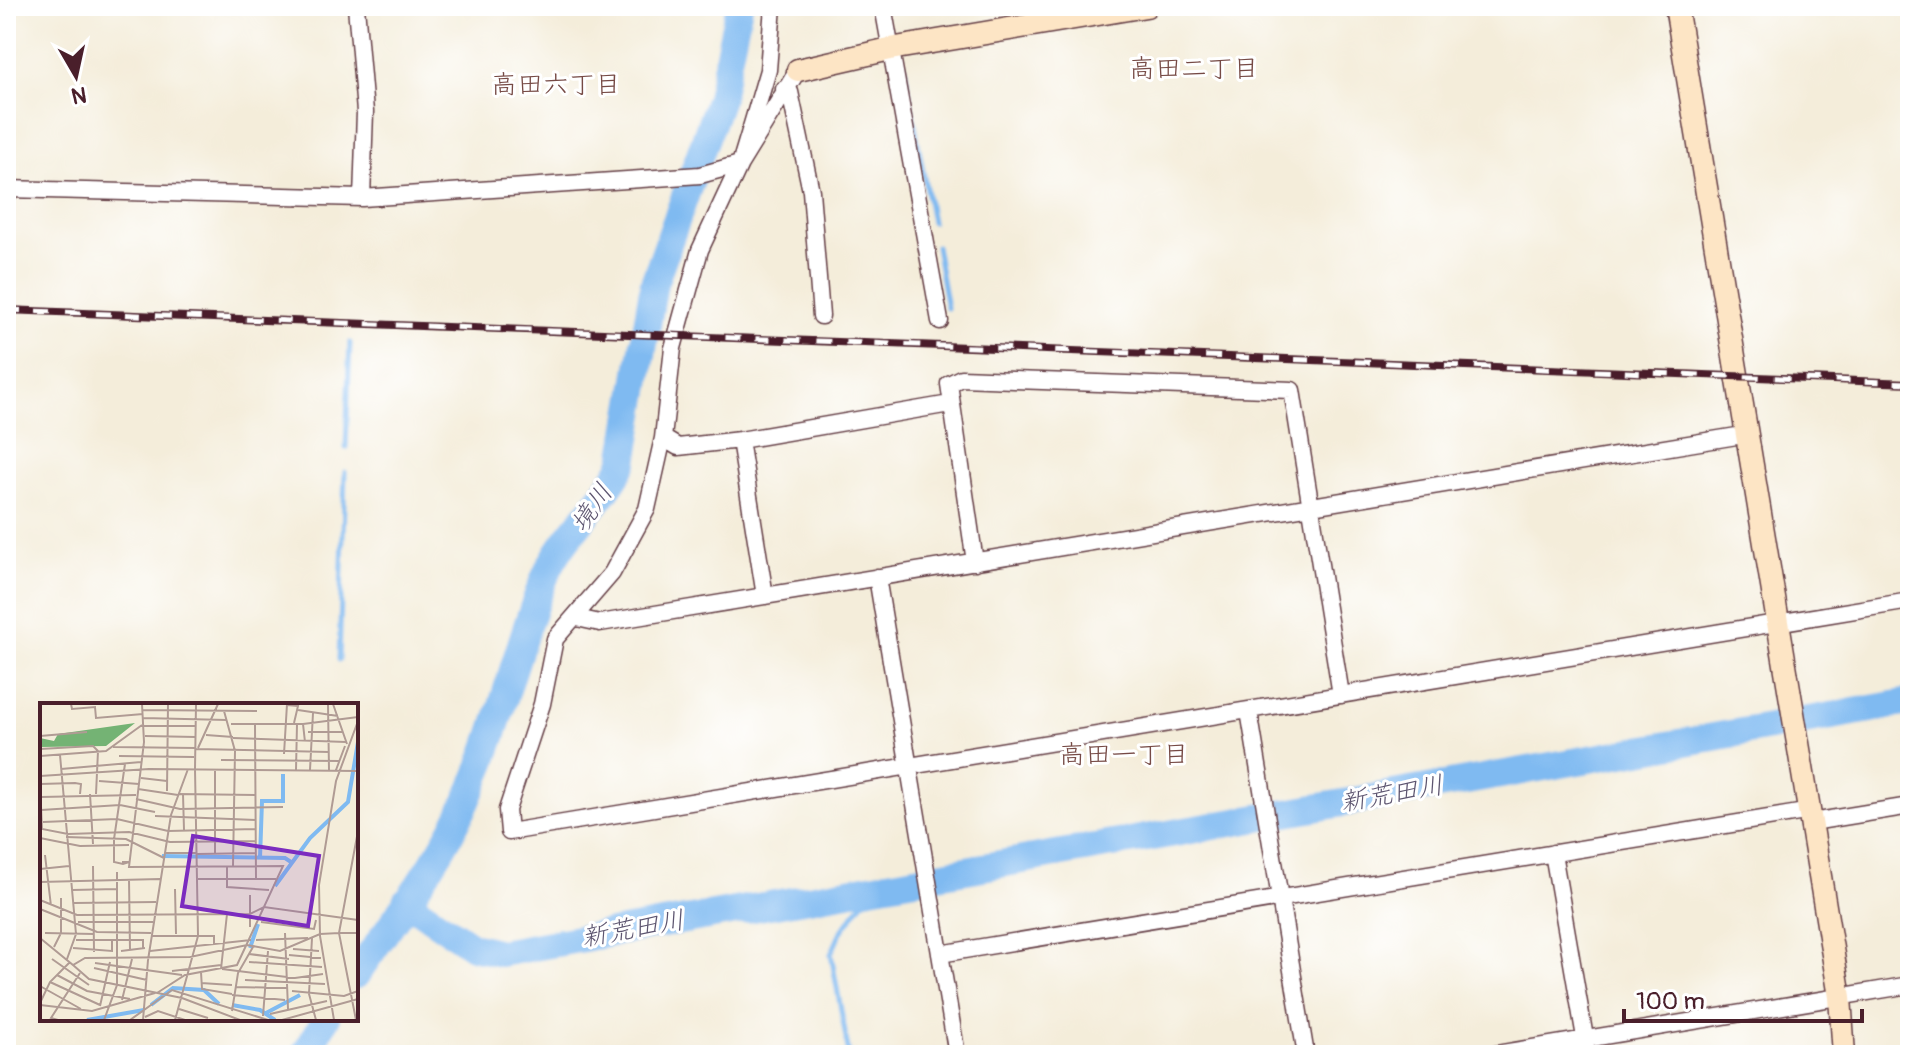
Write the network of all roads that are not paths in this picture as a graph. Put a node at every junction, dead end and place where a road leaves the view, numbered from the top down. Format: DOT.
graph roads {
  1 [pos="356,6"];
  2 [pos="773,6"];
  3 [pos="883,6"];
  4 [pos="1146,6"];
  5 [pos="1676,6"];
  6 [pos="890,49"];
  7 [pos="791,80"];
  8 [pos="732,167"];
  9 [pos="6,189"];
  10 [pos="362,198"];
  11 [pos="821,316"];
  12 [pos="940,321"];
  13 [pos="950,404"];
  14 [pos="1749,434"];
  15 [pos="663,438"];
  16 [pos="740,440"];
  17 [pos="1310,508"];
  18 [pos="975,562"];
  19 [pos="877,577"];
  20 [pos="765,596"];
  21 [pos="1910,601"];
  22 [pos="577,618"];
  23 [pos="1779,623"];
  24 [pos="1341,695"];
  25 [pos="1249,711"];
  26 [pos="908,767"];
  27 [pos="1910,806"];
  28 [pos="1812,816"];
  29 [pos="1553,853"];
  30 [pos="1280,898"];
  31 [pos="940,954"];
  32 [pos="1910,985"];
  33 [pos="1840,997"];
  34 [pos="1586,1047"];
  35 [pos="957,1055"];
  36 [pos="1306,1055"];
  37 [pos="1490,1055"];
  38 [pos="1844,1055"];
  1 -- 10 [label="street"];
  2 -- 8 [label="street"];
  3 -- 6 [label="street"];
  4 -- 6 [label="street"];
  5 -- 14 [label="street"];
  6 -- 7 [label="street"];
  6 -- 12 [label="street"];
  7 -- 8 [label="street"];
  7 -- 11 [label="street"];
  8 -- 10 [label="street"];
  8 -- 15 [label="street"];
  9 -- 10 [label="street"];
  13 -- 16 [label="street"];
  13 -- 17 [label="street"];
  13 -- 18 [label="street"];
  14 -- 17 [label="street"];
  14 -- 23 [label="street"];
  15 -- 16 [label="street"];
  15 -- 22 [label="street"];
  16 -- 20 [label="street"];
  17 -- 18 [label="street"];
  17 -- 24 [label="street"];
  18 -- 19 [label="street"];
  19 -- 20 [label="street"];
  19 -- 26 [label="street"];
  20 -- 22 [label="street"];
  21 -- 23 [label="street"];
  22 -- 26 [label="street"];
  23 -- 24 [label="street"];
  23 -- 28 [label="street"];
  24 -- 25 [label="street"];
  25 -- 26 [label="street"];
  25 -- 30 [label="street"];
  26 -- 31 [label="street"];
  27 -- 28 [label="street"];
  28 -- 29 [label="street"];
  28 -- 33 [label="street"];
  29 -- 30 [label="street"];
  29 -- 34 [label="street"];
  30 -- 31 [label="street"];
  30 -- 36 [label="street"];
  31 -- 35 [label="street"];
  32 -- 33 [label="street"];
  33 -- 34 [label="street"];
  33 -- 38 [label="street"];
  34 -- 37 [label="street"];
}
